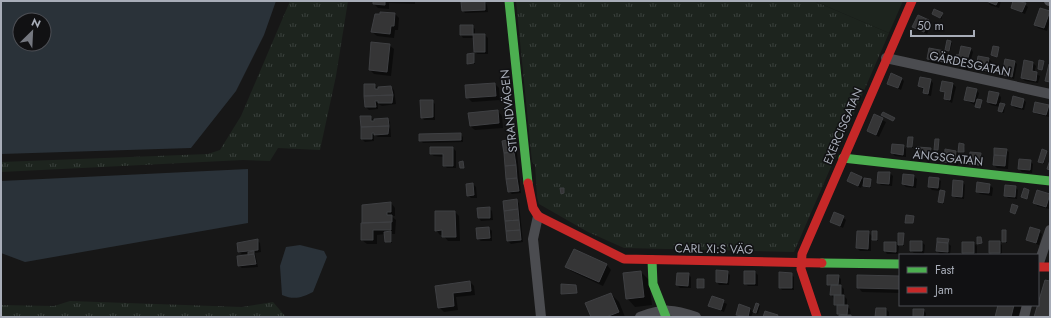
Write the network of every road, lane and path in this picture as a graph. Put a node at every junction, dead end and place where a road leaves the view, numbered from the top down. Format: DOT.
graph roads {
  1 [pos="510,1"];
  2 [pos="912,1"];
  3 [pos="886,58"];
  4 [pos="1050,94"];
  5 [pos="842,158"];
  6 [pos="1050,181"];
  7 [pos="538,216"];
  8 [pos="1050,230"];
  9 [pos="652,260"];
  10 [pos="802,262"];
  11 [pos="1039,263"];
  12 [pos="899,264"];
  13 [pos="1039,266"];
  14 [pos="1050,267"];
  15 [pos="1027,306"];
  16 [pos="665,313"];
  17 [pos="541,317"];
  18 [pos="640,317"];
  19 [pos="696,317"];
  20 [pos="817,317"];
  21 [pos="1024,317"];
  1 -- 7 [label="street, STRANDVÄGEN"];
  2 -- 3 [label="street, EXERCISGATAN"];
  3 -- 4 [label="street, GÄRDESGATAN"];
  3 -- 5 [label="street, EXERCISGATAN"];
  5 -- 6 [label="street, ÄNGSGATAN"];
  5 -- 10 [label="street, EXERCISGATAN"];
  7 -- 9 [label="street, CARL XI:S VÄG"];
  7 -- 17 [label="street"];
  8 -- 11 [label="street"];
  9 -- 10 [label="street, CARL XI:S VÄG"];
  9 -- 16 [label="street"];
  10 -- 12 [label="street, CARL XI:S VÄG"];
  10 -- 20 [label="street"];
  13 -- 14 [label="street"];
  15 -- 21 [label="street"];
  16 -- 18 [label="street"];
  16 -- 19 [label="street"];
}
